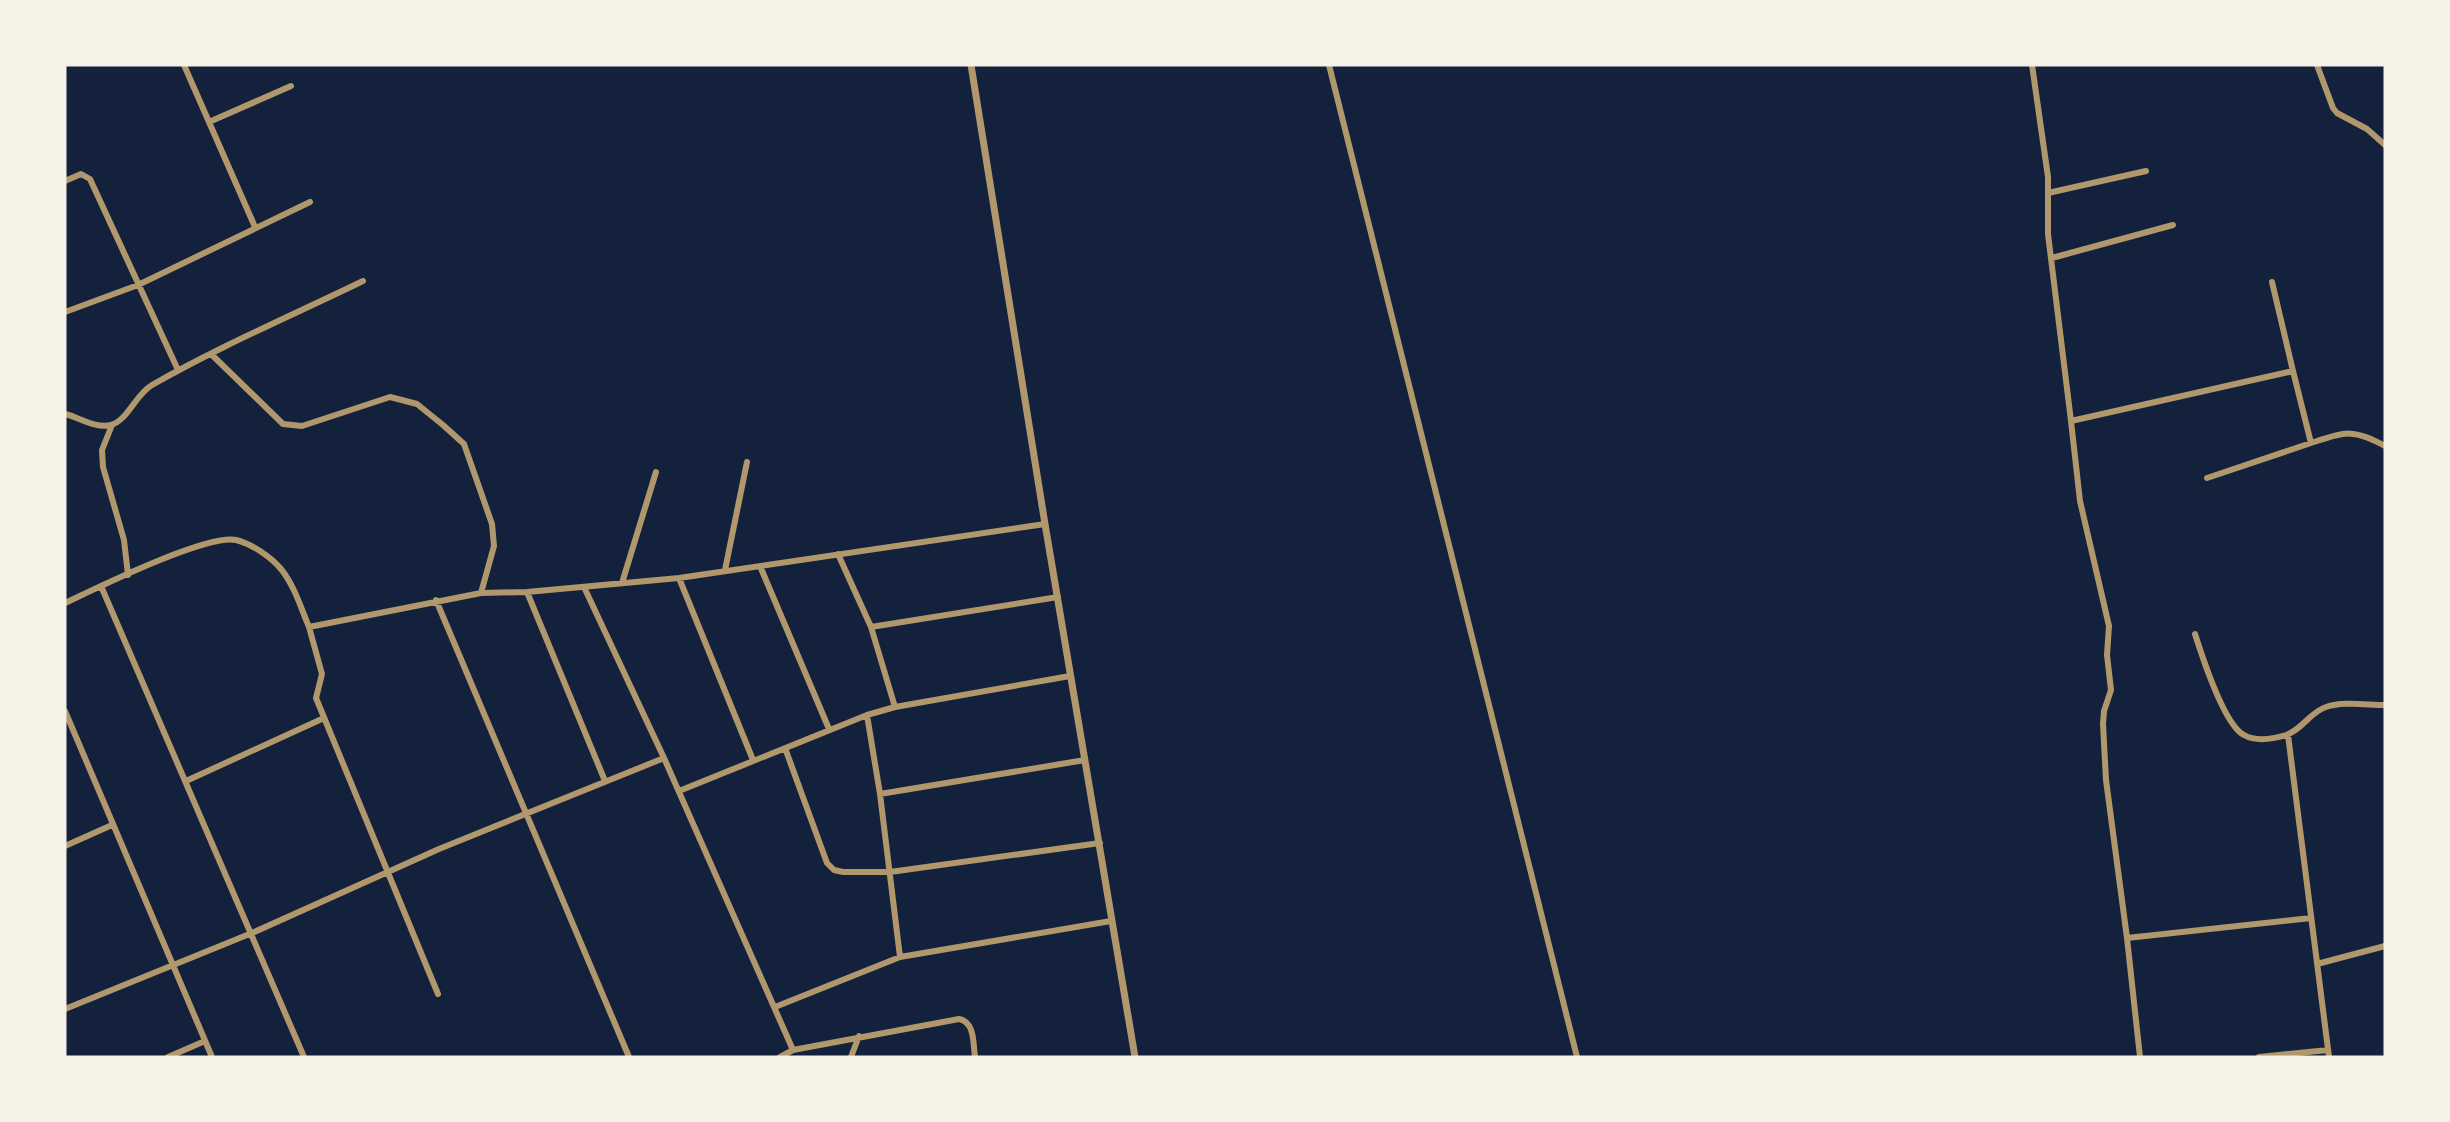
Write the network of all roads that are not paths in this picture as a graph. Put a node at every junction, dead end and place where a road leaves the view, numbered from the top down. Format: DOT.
graph roads {
  1 [pos="184,65"];
  2 [pos="971,65"];
  3 [pos="1329,65"];
  4 [pos="2032,65"];
  5 [pos="2317,65"];
  6 [pos="291,86"];
  7 [pos="209,122"];
  8 [pos="2385,145"];
  9 [pos="2146,171"];
  10 [pos="65,181"];
  11 [pos="2048,193"];
  12 [pos="310,202"];
  13 [pos="2172,225"];
  14 [pos="255,227"];
  15 [pos="2052,258"];
  16 [pos="363,281"];
  17 [pos="2272,282"];
  18 [pos="138,285"];
  19 [pos="65,312"];
  20 [pos="211,354"];
  21 [pos="178,370"];
  22 [pos="2292,371"];
  23 [pos="65,414"];
  24 [pos="2071,421"];
  25 [pos="112,425"];
  26 [pos="2311,443"];
  27 [pos="2385,446"];
  28 [pos="747,463"];
  29 [pos="656,471"];
  30 [pos="2207,478"];
  31 [pos="1045,524"];
  32 [pos="838,554"];
  33 [pos="761,566"];
  34 [pos="725,570"];
  35 [pos="128,575"];
  36 [pos="679,578"];
  37 [pos="622,583"];
  38 [pos="101,586"];
  39 [pos="583,587"];
  40 [pos="527,592"];
  41 [pos="481,593"];
  42 [pos="1058,597"];
  43 [pos="436,600"];
  44 [pos="65,603"];
  45 [pos="871,626"];
  46 [pos="309,627"];
  47 [pos="2194,634"];
  48 [pos="1070,676"];
  49 [pos="2385,705"];
  50 [pos="895,707"];
  51 [pos="65,711"];
  52 [pos="867,715"];
  53 [pos="324,718"];
  54 [pos="829,729"];
  55 [pos="2288,735"];
  56 [pos="785,748"];
  57 [pos="664,758"];
  58 [pos="753,760"];
  59 [pos="1085,760"];
  60 [pos="187,781"];
  61 [pos="605,781"];
  62 [pos="680,791"];
  63 [pos="880,794"];
  64 [pos="525,814"];
  65 [pos="113,825"];
  66 [pos="1100,843"];
  67 [pos="65,846"];
  68 [pos="389,871"];
  69 [pos="890,872"];
  70 [pos="2311,918"];
  71 [pos="1111,921"];
  72 [pos="252,933"];
  73 [pos="2127,938"];
  74 [pos="2385,946"];
  75 [pos="900,957"];
  76 [pos="2317,964"];
  77 [pos="174,965"];
  78 [pos="438,994"];
  79 [pos="775,1007"];
  80 [pos="65,1009"];
  81 [pos="859,1037"];
  82 [pos="205,1041"];
  83 [pos="793,1050"];
  84 [pos="2329,1054"];
  85 [pos="168,1057"];
  86 [pos="212,1057"];
  87 [pos="304,1057"];
  88 [pos="629,1057"];
  89 [pos="780,1057"];
  90 [pos="851,1057"];
  91 [pos="975,1057"];
  92 [pos="1135,1057"];
  93 [pos="1577,1057"];
  94 [pos="2140,1057"];
  95 [pos="2259,1057"];
  1 -- 7 [label="street"];
  2 -- 31 [label="street"];
  3 -- 93 [label="street"];
  4 -- 11 [label="street"];
  5 -- 8 [label="street"];
  6 -- 7 [label="street"];
  7 -- 14 [label="street"];
  9 -- 11 [label="street"];
  10 -- 18 [label="street"];
  11 -- 15 [label="street"];
  12 -- 14 [label="street"];
  13 -- 15 [label="street"];
  14 -- 18 [label="street"];
  15 -- 24 [label="street"];
  16 -- 20 [label="street"];
  17 -- 22 [label="street"];
  18 -- 19 [label="street"];
  18 -- 21 [label="street"];
  20 -- 21 [label="street"];
  20 -- 41 [label="street"];
  21 -- 25 [label="street"];
  22 -- 24 [label="street"];
  22 -- 26 [label="street"];
  23 -- 25 [label="street"];
  24 -- 73 [label="street"];
  25 -- 35 [label="street"];
  26 -- 27 [label="street"];
  26 -- 30 [label="street"];
  28 -- 34 [label="street"];
  29 -- 37 [label="street"];
  31 -- 32 [label="street"];
  31 -- 42 [label="street"];
  32 -- 33 [label="street"];
  32 -- 45 [label="street"];
  33 -- 34 [label="street"];
  33 -- 54 [label="street"];
  34 -- 36 [label="street"];
  35 -- 38 [label="street"];
  35 -- 46 [label="street"];
  36 -- 37 [label="street"];
  36 -- 58 [label="street"];
  37 -- 39 [label="street"];
  38 -- 44 [label="street"];
  38 -- 60 [label="street"];
  39 -- 40 [label="street"];
  39 -- 57 [label="street"];
  40 -- 41 [label="street"];
  40 -- 61 [label="street"];
  41 -- 43 [label="street"];
  42 -- 45 [label="street"];
  42 -- 48 [label="street"];
  43 -- 46 [label="street"];
  43 -- 64 [label="street"];
  45 -- 50 [label="street"];
  46 -- 53 [label="street"];
  47 -- 55 [label="street"];
  48 -- 50 [label="street"];
  48 -- 59 [label="street"];
  49 -- 55 [label="street"];
  50 -- 52 [label="street"];
  51 -- 65 [label="street"];
  52 -- 54 [label="street"];
  52 -- 63 [label="street"];
  53 -- 60 [label="street"];
  53 -- 68 [label="street"];
  54 -- 56 [label="street"];
  55 -- 70 [label="street"];
  56 -- 58 [label="street"];
  56 -- 69 [label="street"];
  57 -- 61 [label="street"];
  57 -- 62 [label="street"];
  58 -- 62 [label="street"];
  59 -- 63 [label="street"];
  59 -- 66 [label="street"];
  60 -- 72 [label="street"];
  61 -- 64 [label="street"];
  62 -- 79 [label="street"];
  63 -- 69 [label="street"];
  64 -- 68 [label="street"];
  64 -- 88 [label="street"];
  65 -- 67 [label="street"];
  65 -- 77 [label="street"];
  66 -- 69 [label="street"];
  66 -- 71 [label="street"];
  68 -- 72 [label="street"];
  68 -- 78 [label="street"];
  69 -- 75 [label="street"];
  70 -- 73 [label="street"];
  70 -- 76 [label="street"];
  71 -- 75 [label="street"];
  71 -- 92 [label="street"];
  72 -- 77 [label="street"];
  72 -- 87 [label="street"];
  73 -- 94 [label="street"];
  74 -- 76 [label="street"];
  75 -- 79 [label="street"];
  76 -- 84 [label="street"];
  77 -- 80 [label="street"];
  77 -- 82 [label="street"];
  79 -- 83 [label="street"];
  81 -- 83 [label="street"];
  81 -- 90 [label="street"];
  81 -- 91 [label="street"];
  82 -- 85 [label="street"];
  82 -- 86 [label="street"];
  83 -- 89 [label="street"];
  84 -- 95 [label="street"];
}
